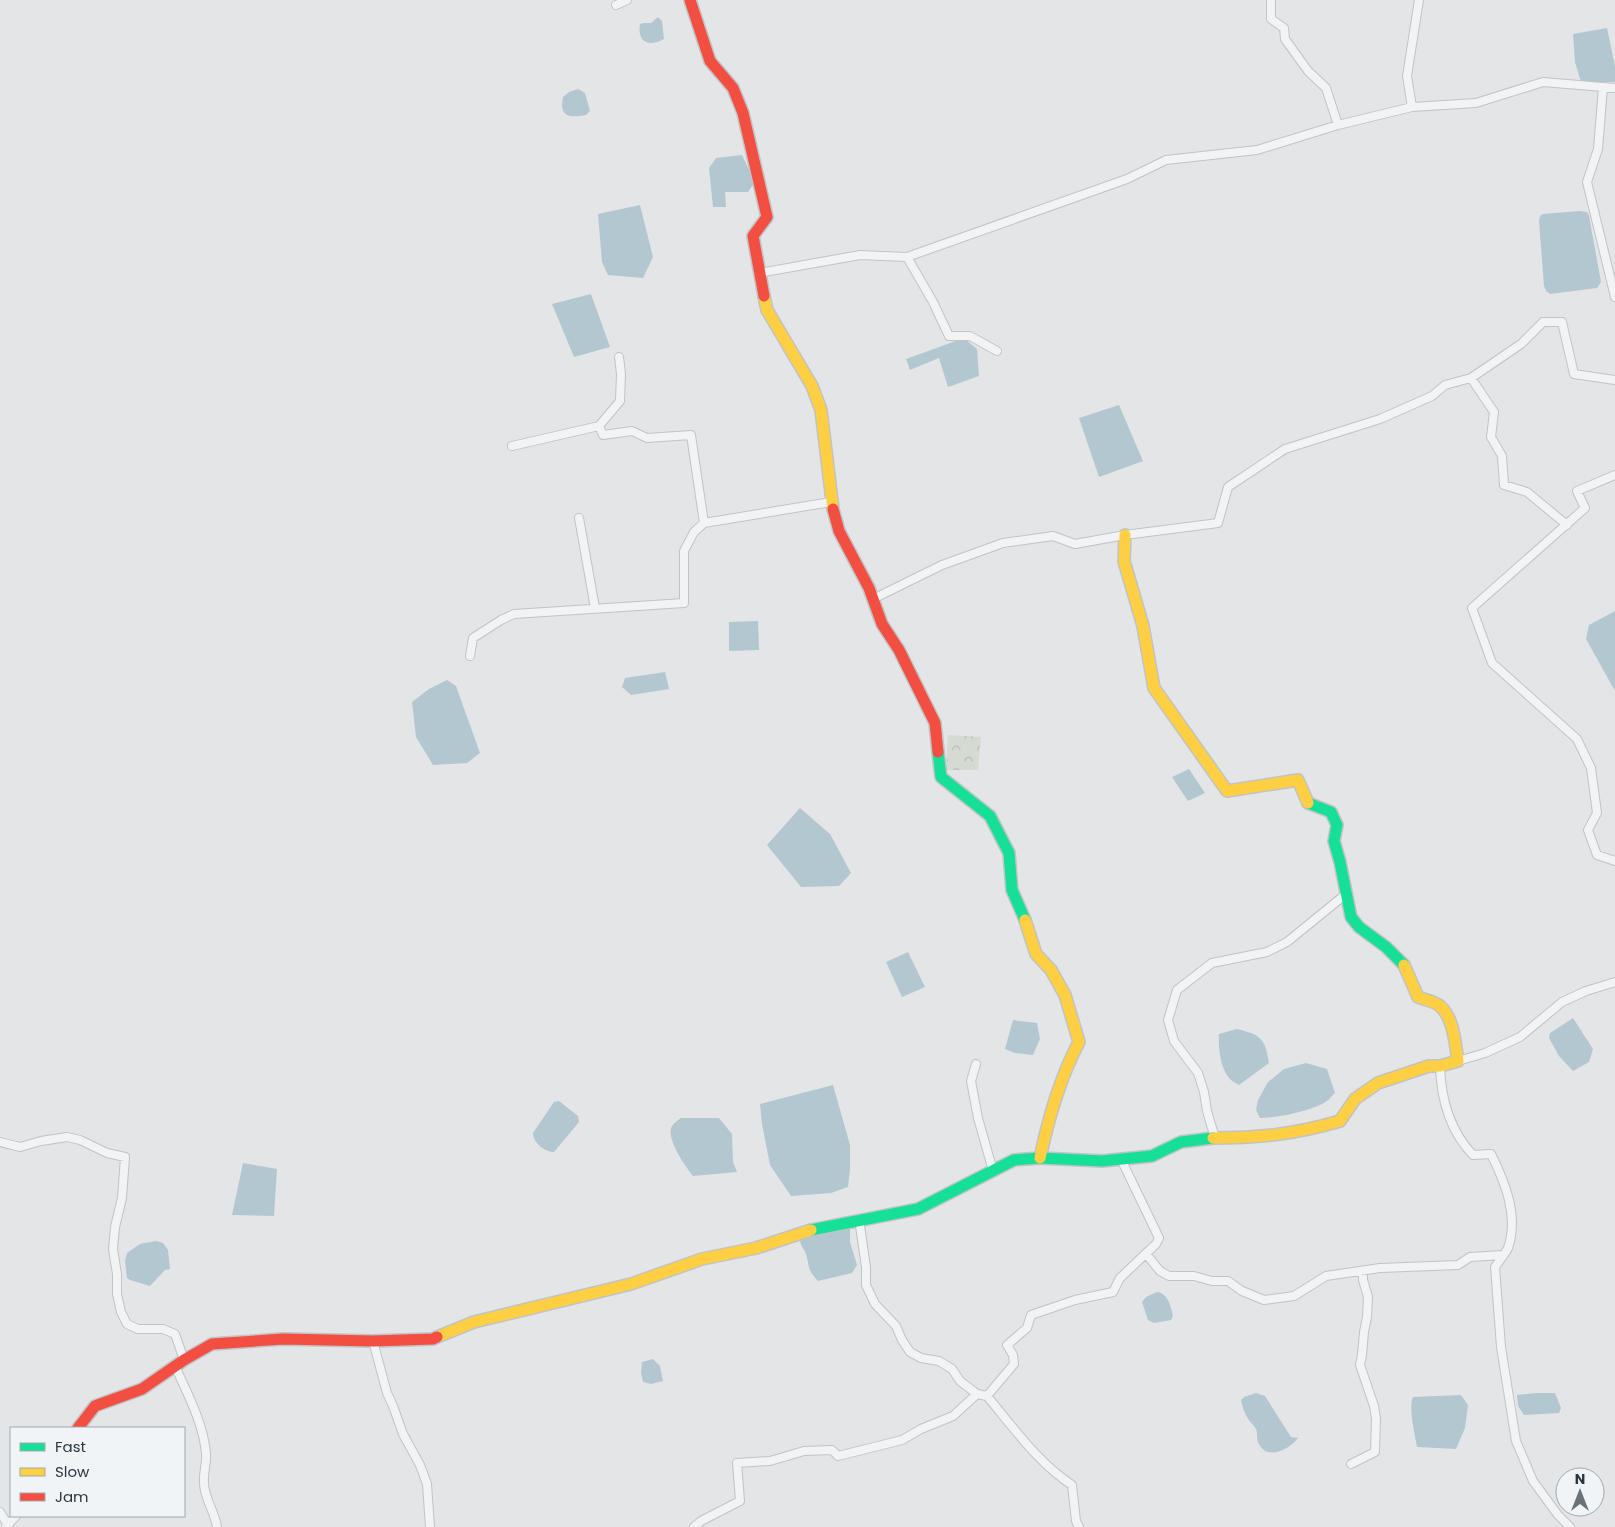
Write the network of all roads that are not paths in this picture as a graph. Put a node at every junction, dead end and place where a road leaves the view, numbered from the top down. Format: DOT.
graph roads {
  1 [pos="627,0"];
  2 [pos="690,0"];
  3 [pos="1271,0"];
  4 [pos="1419,0"];
  5 [pos="616,5"];
  6 [pos="1603,87"];
  7 [pos="1615,88"];
  8 [pos="1412,107"];
  9 [pos="1338,124"];
  10 [pos="907,257"];
  11 [pos="759,273"];
  12 [pos="1615,297"];
  13 [pos="997,351"];
  14 [pos="619,357"];
  15 [pos="1471,378"];
  16 [pos="1615,380"];
  17 [pos="599,426"];
  18 [pos="512,446"];
  19 [pos="1615,475"];
  20 [pos="831,502"];
  21 [pos="579,518"];
  22 [pos="704,523"];
  23 [pos="1566,525"];
  24 [pos="1125,535"];
  25 [pos="873,599"];
  26 [pos="595,608"];
  27 [pos="470,656"];
  28 [pos="1615,861"];
  29 [pos="1346,894"];
  30 [pos="1615,982"];
  31 [pos="1458,1061"];
  32 [pos="976,1064"];
  33 [pos="1440,1066"];
  34 [pos="1215,1138"];
  35 [pos="0,1142"];
  36 [pos="1040,1158"];
  37 [pos="1122,1159"];
  38 [pos="993,1171"];
  39 [pos="858,1220"];
  40 [pos="1146,1254"];
  41 [pos="1502,1255"];
  42 [pos="1363,1271"];
  43 [pos="373,1341"];
  44 [pos="179,1363"];
  45 [pos="977,1394"];
  46 [pos="987,1396"];
  47 [pos="79,1427"];
  48 [pos="1351,1464"];
  49 [pos="0,1512"];
  50 [pos="7,1526"];
  51 [pos="217,1527"];
  52 [pos="430,1527"];
  53 [pos="694,1527"];
  54 [pos="1079,1527"];
  55 [pos="1570,1527"];
  1 -- 5 [label="street"];
  2 -- 11 [label="street"];
  3 -- 9 [label="street"];
  4 -- 8 [label="street"];
  6 -- 7 [label="street"];
  6 -- 8 [label="street"];
  6 -- 12 [label="street"];
  8 -- 9 [label="street"];
  9 -- 10 [label="street"];
  10 -- 11 [label="street"];
  10 -- 13 [label="street"];
  11 -- 20 [label="street"];
  14 -- 17 [label="street"];
  15 -- 16 [label="street"];
  15 -- 23 [label="street"];
  15 -- 24 [label="street"];
  17 -- 18 [label="street"];
  17 -- 22 [label="street"];
  19 -- 23 [label="street"];
  20 -- 22 [label="street"];
  20 -- 25 [label="street"];
  21 -- 26 [label="street"];
  22 -- 26 [label="street"];
  23 -- 28 [label="street"];
  24 -- 25 [label="street"];
  24 -- 29 [label="street"];
  25 -- 36 [label="street"];
  26 -- 27 [label="street"];
  29 -- 31 [label="street"];
  29 -- 34 [label="street"];
  30 -- 31 [label="street"];
  31 -- 33 [label="street"];
  32 -- 38 [label="street"];
  33 -- 34 [label="street"];
  33 -- 41 [label="street"];
  34 -- 37 [label="street"];
  35 -- 44 [label="street"];
  36 -- 37 [label="street"];
  36 -- 38 [label="street"];
  37 -- 40 [label="street"];
  38 -- 39 [label="street"];
  39 -- 43 [label="street"];
  39 -- 45 [label="street"];
  40 -- 42 [label="street"];
  40 -- 46 [label="street"];
  41 -- 42 [label="street"];
  41 -- 55 [label="street"];
  42 -- 48 [label="street"];
  43 -- 44 [label="street"];
  43 -- 52 [label="street"];
  44 -- 47 [label="street"];
  44 -- 51 [label="street"];
  45 -- 46 [label="street"];
  45 -- 53 [label="street"];
  46 -- 54 [label="street"];
  49 -- 50 [label="street"];
}
